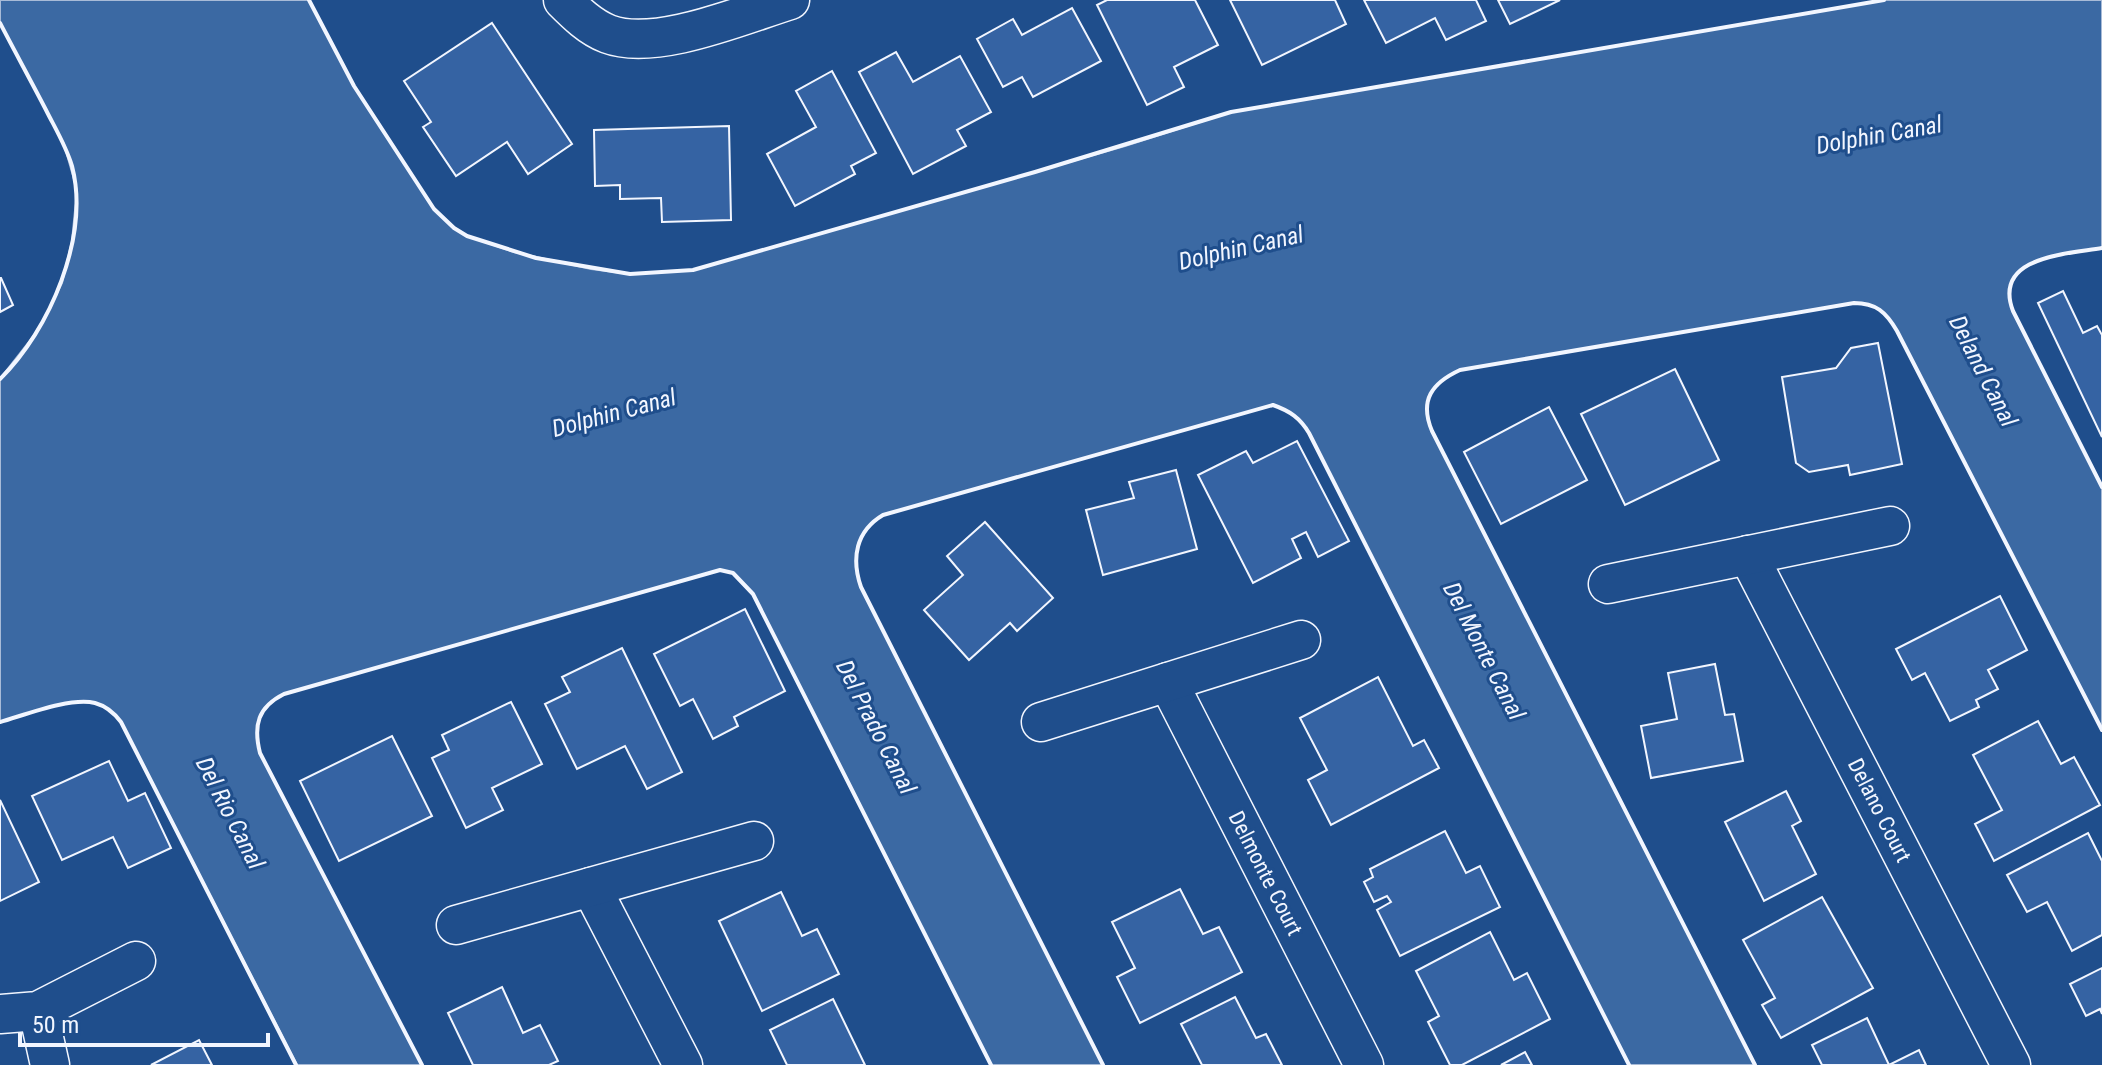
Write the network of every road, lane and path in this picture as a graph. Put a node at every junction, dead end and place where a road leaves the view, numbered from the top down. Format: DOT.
graph roads {
  1 [pos="563,0"];
  2 [pos="790,0"];
  3 [pos="1890,526"];
  4 [pos="1748,555"];
  5 [pos="1608,584"];
  6 [pos="1301,640"];
  7 [pos="1168,682"];
  8 [pos="1041,722"];
  9 [pos="754,841"];
  10 [pos="591,887"];
  11 [pos="456,925"];
  12 [pos="136,961"];
  13 [pos="38,1011"];
  14 [pos="0,1014"];
  15 [pos="50,1065"];
  16 [pos="683,1065"];
  17 [pos="1364,1065"];
  18 [pos="2011,1065"];
  1 -- 2 [label="street"];
  3 -- 4 [label="street"];
  4 -- 5 [label="street"];
  4 -- 18 [label="street, Delano Court"];
  6 -- 7 [label="street"];
  7 -- 8 [label="street"];
  7 -- 17 [label="street, Delmonte Court"];
  9 -- 10 [label="street"];
  10 -- 11 [label="street"];
  10 -- 16 [label="street"];
  12 -- 13 [label="street"];
  13 -- 14 [label="street"];
  13 -- 15 [label="street"];
}
